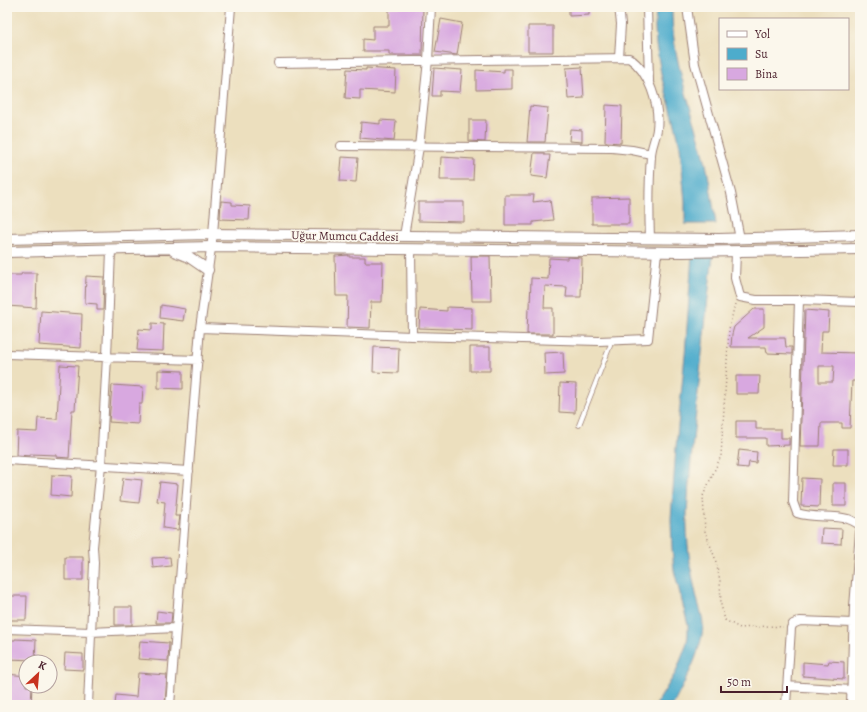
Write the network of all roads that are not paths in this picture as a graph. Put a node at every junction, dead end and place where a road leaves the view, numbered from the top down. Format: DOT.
graph roads {
  1 [pos="232,7"];
  2 [pos="431,7"];
  3 [pos="619,7"];
  4 [pos="647,7"];
  5 [pos="687,7"];
  6 [pos="619,58"];
  7 [pos="428,60"];
  8 [pos="278,63"];
  9 [pos="649,82"];
  10 [pos="341,146"];
  11 [pos="419,146"];
  12 [pos="651,154"];
  13 [pos="213,234"];
  14 [pos="860,235"];
  15 [pos="404,236"];
  16 [pos="740,238"];
  17 [pos="7,239"];
  18 [pos="650,239"];
  19 [pos="211,247"];
  20 [pos="168,248"];
  21 [pos="860,249"];
  22 [pos="111,250"];
  23 [pos="411,250"];
  24 [pos="7,252"];
  25 [pos="657,252"];
  26 [pos="736,252"];
  27 [pos="208,270"];
  28 [pos="799,300"];
  29 [pos="860,302"];
  30 [pos="200,328"];
  31 [pos="412,336"];
  32 [pos="611,341"];
  33 [pos="7,354"];
  34 [pos="107,357"];
  35 [pos="198,360"];
  36 [pos="579,425"];
  37 [pos="7,460"];
  38 [pos="101,465"];
  39 [pos="189,471"];
  40 [pos="860,525"];
  41 [pos="860,532"];
  42 [pos="853,623"];
  43 [pos="176,628"];
  44 [pos="7,629"];
  45 [pos="91,632"];
  46 [pos="787,686"];
  47 [pos="852,690"];
  48 [pos="88,705"];
  49 [pos="170,705"];
  50 [pos="786,705"];
  51 [pos="851,705"];
  1 -- 13 [label="street"];
  2 -- 7 [label="street"];
  3 -- 6 [label="street"];
  4 -- 9 [label="street"];
  5 -- 16 [label="street"];
  6 -- 7 [label="street"];
  6 -- 9 [label="street"];
  7 -- 8 [label="street"];
  7 -- 11 [label="street"];
  9 -- 12 [label="street"];
  10 -- 11 [label="street"];
  11 -- 12 [label="street"];
  11 -- 15 [label="street"];
  12 -- 18 [label="street"];
  13 -- 15 [label="street, Uğur Mumcu Caddesi"];
  13 -- 17 [label="street, Uğur Mumcu Caddesi"];
  13 -- 19 [label="street"];
  14 -- 16 [label="street, Uğur Mumcu Caddesi"];
  15 -- 18 [label="street, Uğur Mumcu Caddesi"];
  16 -- 18 [label="street, Uğur Mumcu Caddesi"];
  19 -- 20 [label="street, Uğur Mumcu Caddesi"];
  19 -- 23 [label="street, Uğur Mumcu Caddesi"];
  19 -- 27 [label="street"];
  20 -- 22 [label="street, Uğur Mumcu Caddesi"];
  20 -- 27 [label="street"];
  21 -- 26 [label="street, Uğur Mumcu Caddesi"];
  22 -- 24 [label="street, Uğur Mumcu Caddesi"];
  22 -- 34 [label="street"];
  23 -- 25 [label="street, Uğur Mumcu Caddesi"];
  23 -- 31 [label="street"];
  25 -- 26 [label="street, Uğur Mumcu Caddesi"];
  25 -- 32 [label="street"];
  26 -- 28 [label="street"];
  27 -- 30 [label="street"];
  28 -- 29 [label="street"];
  28 -- 40 [label="street"];
  30 -- 31 [label="street"];
  30 -- 35 [label="street"];
  31 -- 32 [label="street"];
  32 -- 36 [label="lane"];
  33 -- 34 [label="street"];
  34 -- 35 [label="street"];
  34 -- 38 [label="street"];
  35 -- 39 [label="street"];
  37 -- 38 [label="street"];
  38 -- 39 [label="street"];
  38 -- 45 [label="street"];
  39 -- 43 [label="street"];
  41 -- 42 [label="street"];
  42 -- 46 [label="street"];
  42 -- 47 [label="street"];
  43 -- 45 [label="street"];
  43 -- 49 [label="street"];
  44 -- 45 [label="street"];
  45 -- 48 [label="street"];
  46 -- 47 [label="street"];
  46 -- 50 [label="street"];
  47 -- 51 [label="street"];
}
